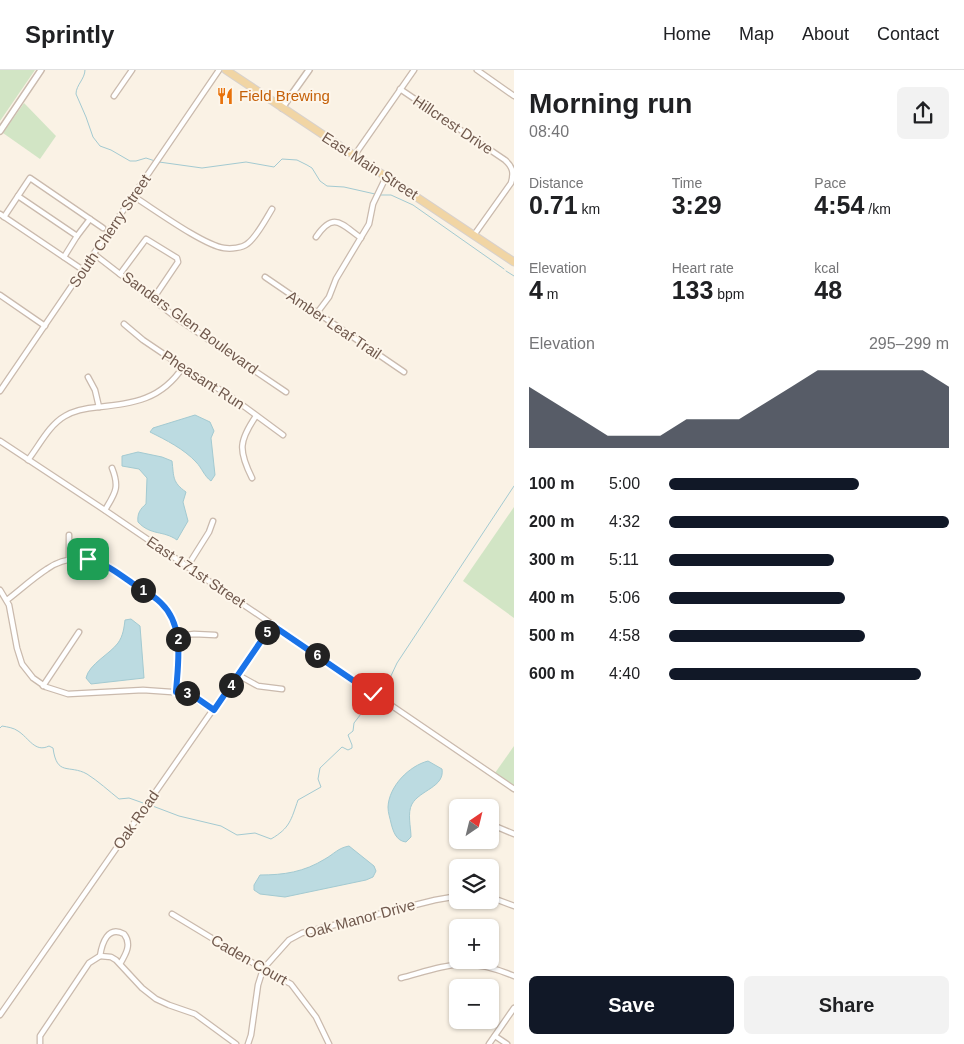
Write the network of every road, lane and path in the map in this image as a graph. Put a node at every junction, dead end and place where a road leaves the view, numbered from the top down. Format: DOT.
graph roads {
  1 [pos="41,70"];
  2 [pos="132,70"];
  3 [pos="219,70"];
  4 [pos="226,70"];
  5 [pos="309,70"];
  6 [pos="414,70"];
  7 [pos="478,70"];
  8 [pos="400,89"];
  9 [pos="114,96"];
  10 [pos="514,96"];
  11 [pos="282,108"];
  12 [pos="0,130"];
  13 [pos="354,156"];
  14 [pos="386,177"];
  15 [pos="18,196"];
  16 [pos="133,196"];
  17 [pos="272,209"];
  18 [pos="2,215"];
  19 [pos="90,219"];
  20 [pos="103,228"];
  21 [pos="474,235"];
  22 [pos="77,236"];
  23 [pos="316,237"];
  24 [pos="361,238"];
  25 [pos="94,254"];
  26 [pos="64,257"];
  27 [pos="514,262"];
  28 [pos="83,270"];
  29 [pos="120,274"];
  30 [pos="264,277"];
  31 [pos="0,295"];
  32 [pos="153,299"];
  33 [pos="317,313"];
  34 [pos="124,324"];
  35 [pos="45,326"];
  36 [pos="182,367"];
  37 [pos="404,372"];
  38 [pos="88,377"];
  39 [pos="0,392"];
  40 [pos="286,392"];
  41 [pos="99,407"];
  42 [pos="256,416"];
  43 [pos="283,435"];
  44 [pos="0,441"];
  45 [pos="28,460"];
  46 [pos="112,468"];
  47 [pos="252,478"];
  48 [pos="105,510"];
  49 [pos="213,521"];
  50 [pos="70,535"];
  51 [pos="69,560"];
  52 [pos="187,567"];
  53 [pos="0,590"];
  54 [pos="7,600"];
  55 [pos="272,625"];
  56 [pos="79,632"];
  57 [pos="215,635"];
  58 [pos="178,636"];
  59 [pos="238,675"];
  60 [pos="43,686"];
  61 [pos="282,689"];
  62 [pos="176,692"];
  63 [pos="214,710"];
  64 [pos="514,789"];
  65 [pos="499,828"];
  66 [pos="514,834"];
  67 [pos="449,898"];
  68 [pos="499,900"];
  69 [pos="514,906"];
  70 [pos="172,914"];
  71 [pos="100,956"];
  72 [pos="120,964"];
  73 [pos="262,969"];
  74 [pos="514,976"];
  75 [pos="401,978"];
  76 [pos="514,1008"];
  77 [pos="0,1015"];
  78 [pos="495,1036"];
  79 [pos="40,1042"];
  80 [pos="236,1044"];
  81 [pos="248,1044"];
  82 [pos="329,1044"];
  83 [pos="489,1044"];
  84 [pos="507,1044"];
  1 -- 12 [label="street"];
  2 -- 9 [label="street"];
  3 -- 16 [label="street, South Cherry Street"];
  4 -- 11 [label="main road, East Main Street"];
  5 -- 11 [label="street"];
  6 -- 8 [label="street, Hillcrest Drive"];
  7 -- 10 [label="street"];
  8 -- 13 [label="street, Hillcrest Drive"];
  8 -- 21 [label="street, Hillcrest Drive"];
  11 -- 13 [label="main road, East Main Street"];
  13 -- 14 [label="main road, East Main Street"];
  14 -- 21 [label="main road, East Main Street"];
  14 -- 24 [label="street"];
  15 -- 18 [label="street"];
  15 -- 19 [label="street"];
  15 -- 22 [label="street"];
  16 -- 17 [label="street"];
  16 -- 25 [label="street, South Cherry Street"];
  18 -- 26 [label="street"];
  19 -- 20 [label="street"];
  19 -- 22 [label="street"];
  21 -- 27 [label="main road, East Main Street"];
  22 -- 26 [label="street"];
  23 -- 24 [label="street"];
  24 -- 33 [label="street"];
  25 -- 28 [label="street, South Cherry Street"];
  25 -- 29 [label="street, Sanders Glen Boulevard"];
  26 -- 28 [label="street"];
  28 -- 35 [label="street, South Cherry Street"];
  29 -- 32 [label="street, Sanders Glen Boulevard"];
  29 -- 32 [label="street"];
  30 -- 33 [label="street, Amber Leaf Trail"];
  31 -- 35 [label="street"];
  32 -- 40 [label="street, Sanders Glen Boulevard"];
  33 -- 37 [label="street, Amber Leaf Trail"];
  34 -- 36 [label="street, Pheasant Run"];
  35 -- 39 [label="street, South Cherry Street"];
  36 -- 41 [label="street"];
  36 -- 42 [label="street, Pheasant Run"];
  38 -- 41 [label="street"];
  41 -- 45 [label="street"];
  42 -- 43 [label="street, Pheasant Run"];
  42 -- 47 [label="street"];
  44 -- 45 [label="street, East 171st Street"];
  45 -- 48 [label="street, East 171st Street"];
  46 -- 48 [label="street"];
  48 -- 52 [label="street, East 171st Street"];
  49 -- 52 [label="street"];
  50 -- 51 [label="street"];
  51 -- 54 [label="street"];
  51 -- 58 [label="street"];
  52 -- 55 [label="street, East 171st Street"];
  53 -- 54 [label="street"];
  54 -- 60 [label="street"];
  55 -- 59 [label="street, Oak Road"];
  55 -- 64 [label="street, East 171st Street"];
  56 -- 60 [label="street"];
  57 -- 58 [label="street"];
  58 -- 62 [label="street"];
  59 -- 61 [label="street"];
  59 -- 63 [label="street, Oak Road"];
  60 -- 62 [label="street"];
  62 -- 63 [label="street"];
  63 -- 77 [label="street, Oak Road"];
  65 -- 66 [label="street"];
  67 -- 73 [label="street, Oak Manor Drive"];
  68 -- 69 [label="street"];
  70 -- 73 [label="street, Caden Court"];
  71 -- 72 [label="street"];
  71 -- 72 [label="street"];
  71 -- 79 [label="street"];
  72 -- 80 [label="street"];
  73 -- 81 [label="street"];
  73 -- 82 [label="street, Caden Court"];
  74 -- 75 [label="street"];
  76 -- 78 [label="street"];
  78 -- 83 [label="street"];
  78 -- 84 [label="street"];
}
